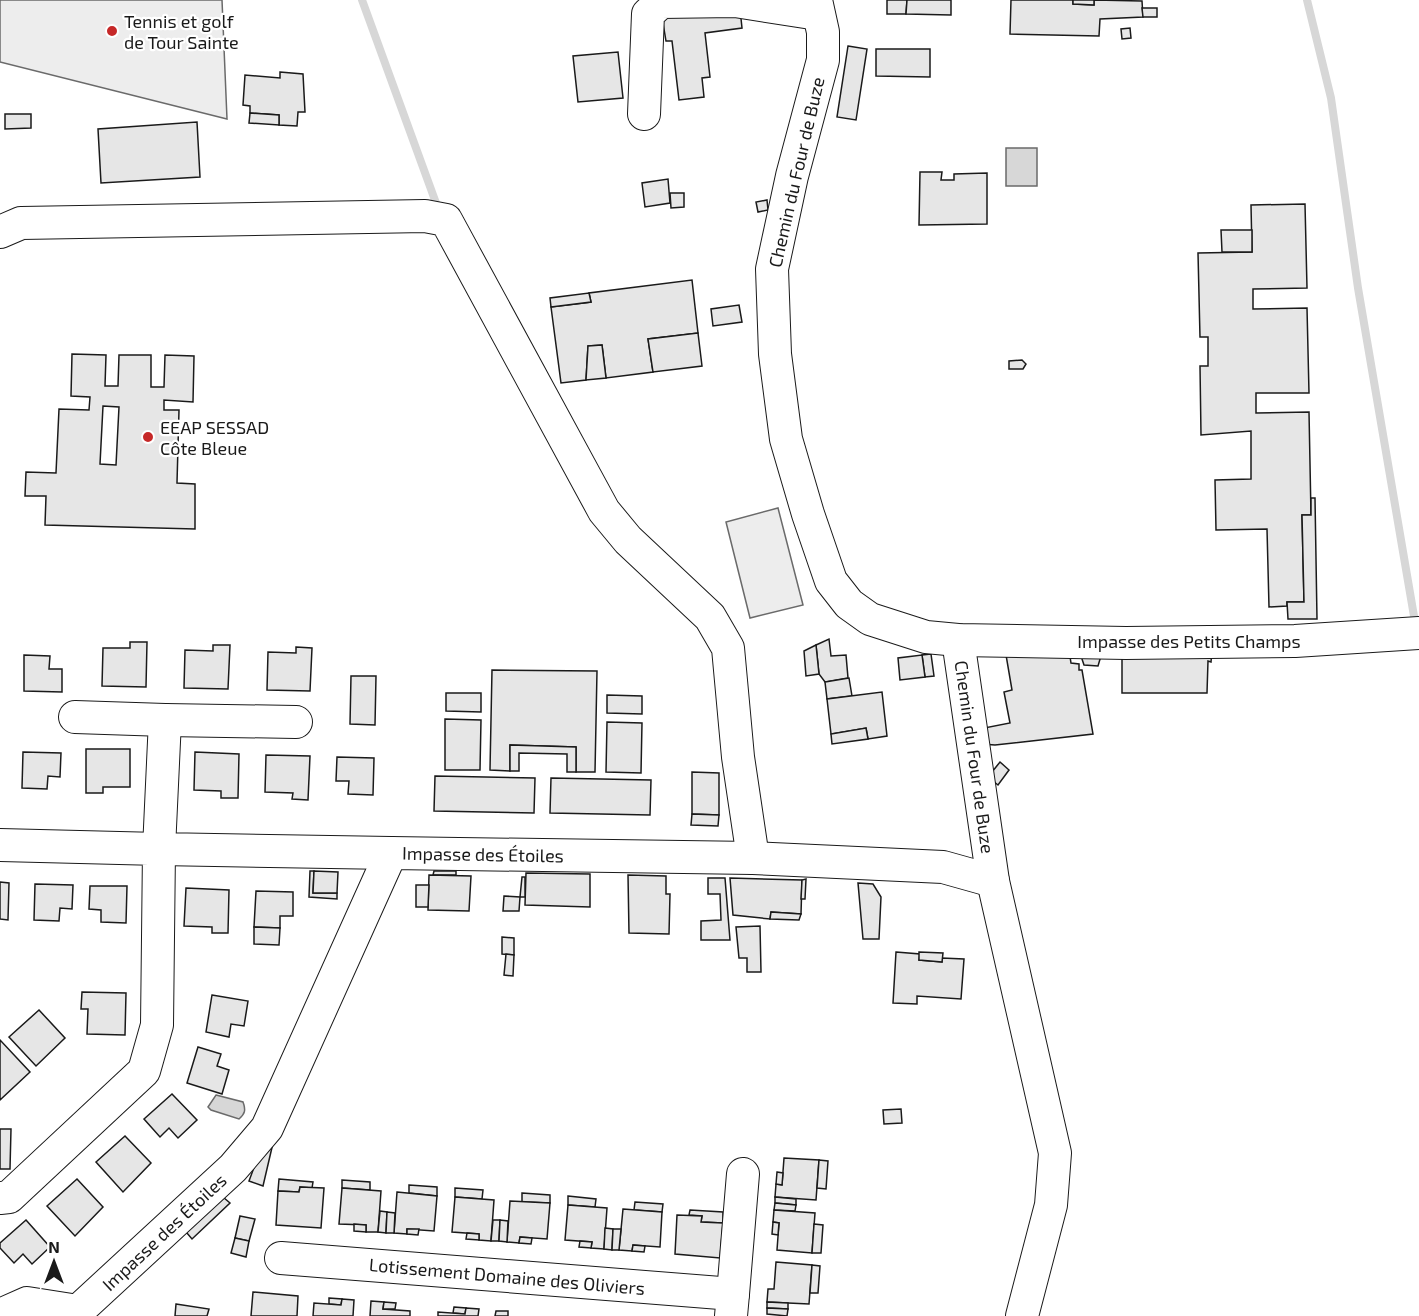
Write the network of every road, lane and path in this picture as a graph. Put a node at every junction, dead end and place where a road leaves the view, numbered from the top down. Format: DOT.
graph roads {
  1 [pos="817,7"];
  2 [pos="644,114"];
  3 [pos="0,232"];
  4 [pos="1419,633"];
  5 [pos="958,640"];
  6 [pos="75,717"];
  7 [pos="165,720"];
  8 [pos="296,722"];
  9 [pos="0,845"];
  10 [pos="159,849"];
  11 [pos="391,853"];
  12 [pos="753,858"];
  13 [pos="993,881"];
  14 [pos="743,1174"];
  15 [pos="0,1198"];
  16 [pos="281,1258"];
  17 [pos="732,1305"];
  18 [pos="78,1313"];
  19 [pos="0,1315"];
  20 [pos="1022,1316"];
  1 -- 2 [label="street"];
  1 -- 5 [label="street, Chemin du Four de Buze"];
  3 -- 12 [label="street"];
  4 -- 5 [label="street, Impasse des Petits Champs"];
  5 -- 13 [label="street, Chemin du Four de Buze"];
  6 -- 7 [label="street"];
  7 -- 8 [label="street"];
  7 -- 10 [label="street"];
  9 -- 10 [label="street"];
  10 -- 11 [label="street"];
  10 -- 15 [label="street"];
  11 -- 12 [label="street, Impasse des Étoiles"];
  11 -- 18 [label="street, Impasse des Étoiles"];
  12 -- 13 [label="street, Impasse des Étoiles"];
  13 -- 20 [label="street, Chemin du Four de Buze"];
  14 -- 17 [label="street, Lotissement Domaine des Oliviers"];
  16 -- 17 [label="street, Lotissement Domaine des Oliviers"];
  18 -- 19 [label="street, Impasse des Étoiles"];
}
